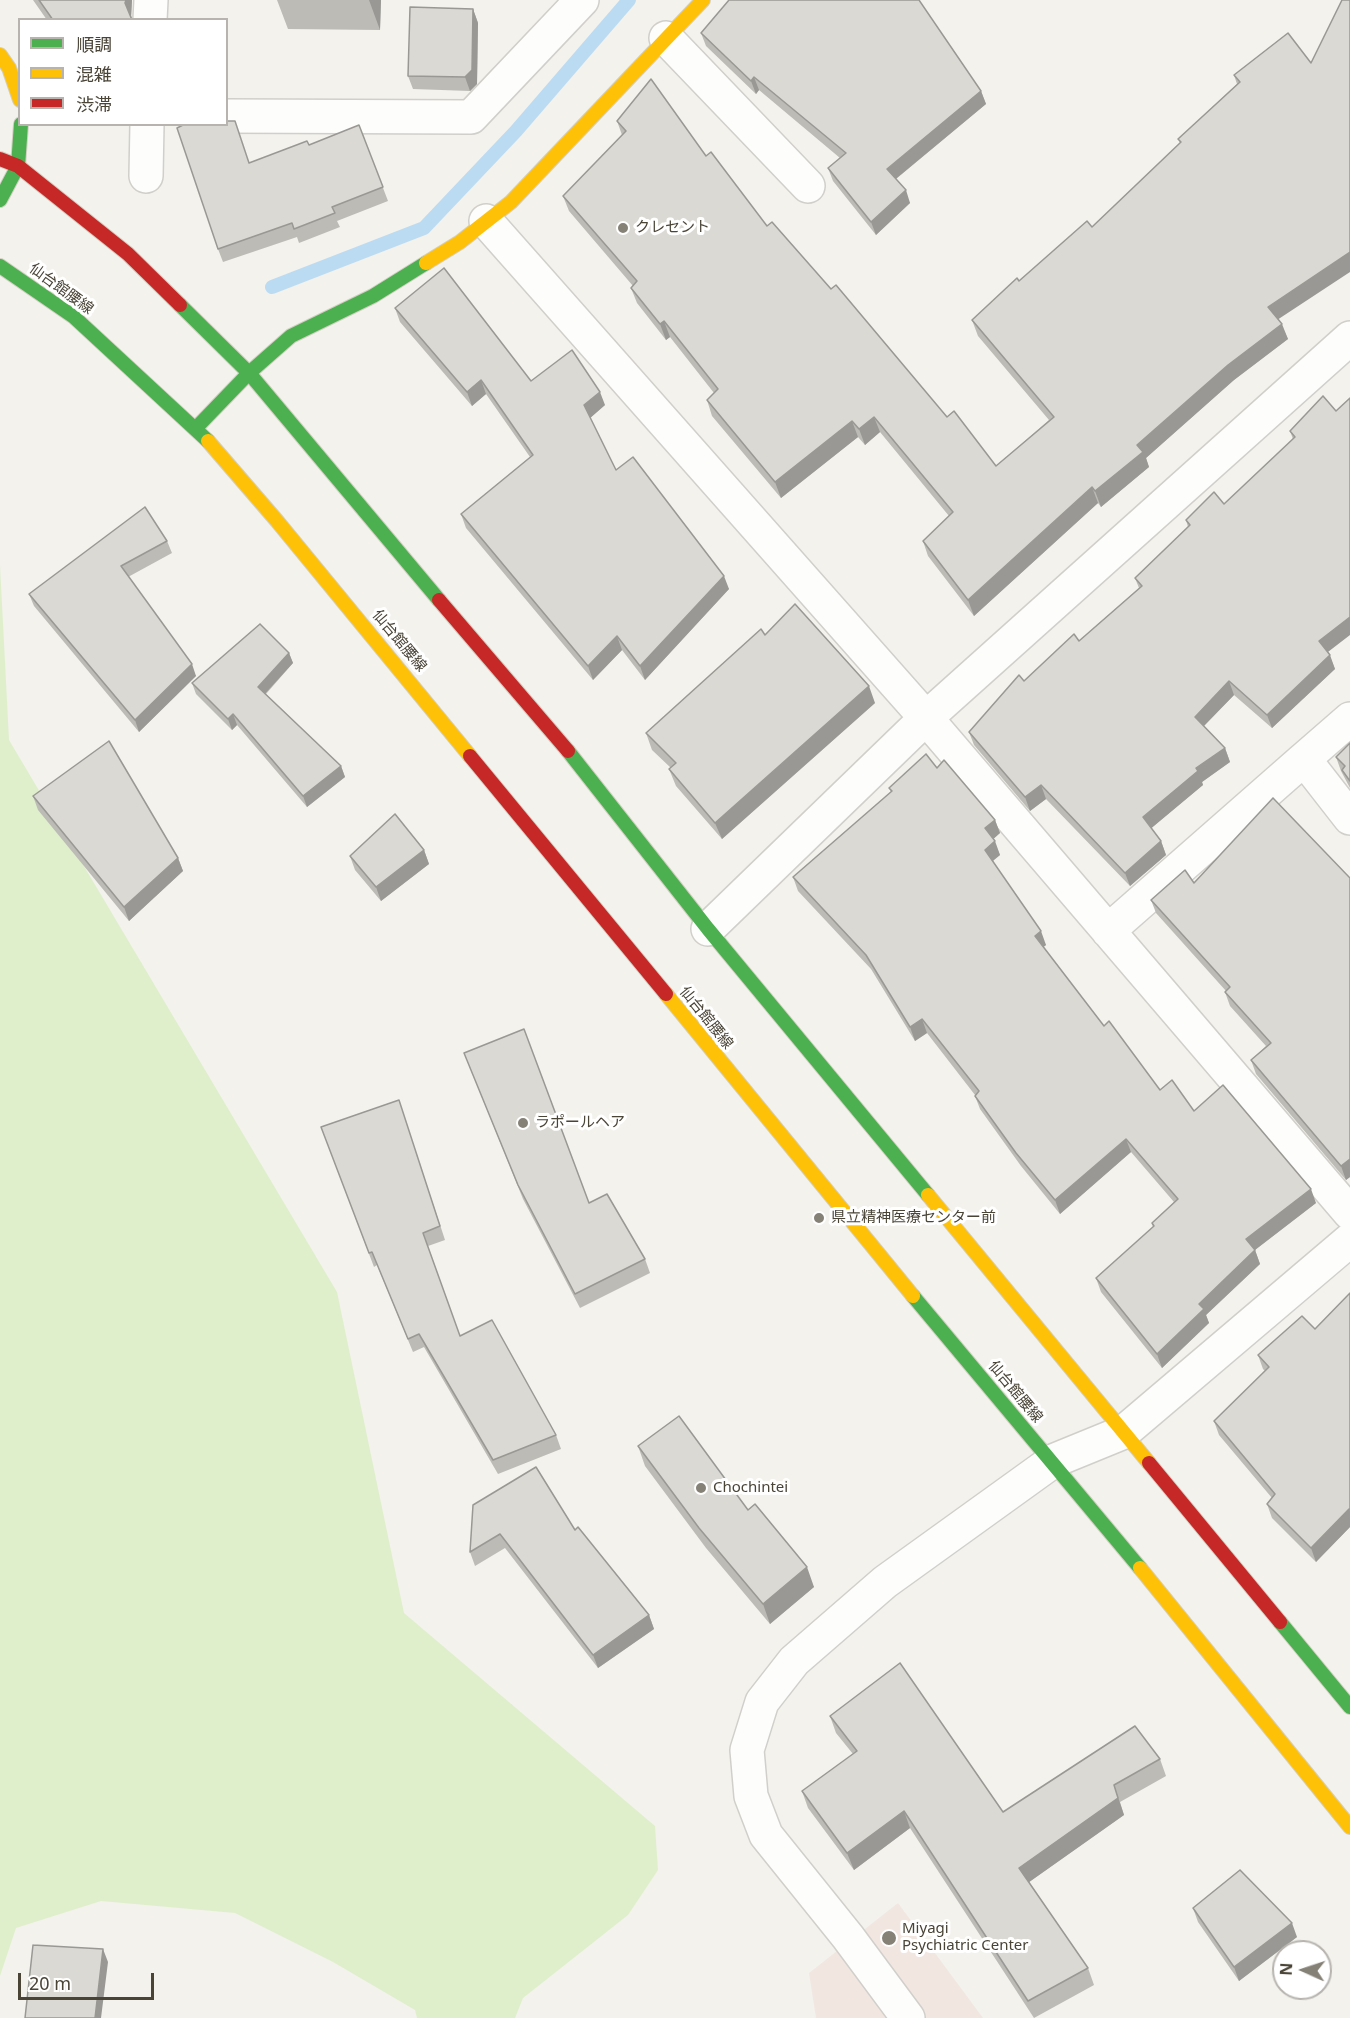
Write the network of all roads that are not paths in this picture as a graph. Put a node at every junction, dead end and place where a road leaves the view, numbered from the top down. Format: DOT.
graph roads {
  1 [pos="151,0"];
  2 [pos="582,0"];
  3 [pos="704,0"];
  4 [pos="150,18"];
  5 [pos="666,38"];
  6 [pos="0,56"];
  7 [pos="18,94"];
  8 [pos="228,116"];
  9 [pos="21,126"];
  10 [pos="147,126"];
  11 [pos="0,159"];
  12 [pos="18,166"];
  13 [pos="146,176"];
  14 [pos="808,186"];
  15 [pos="0,200"];
  16 [pos="486,221"];
  17 [pos="0,266"];
  18 [pos="1350,338"];
  19 [pos="249,373"];
  20 [pos="196,428"];
  21 [pos="926,718"];
  22 [pos="1350,719"];
  23 [pos="1304,759"];
  24 [pos="1350,818"];
  25 [pos="708,929"];
  26 [pos="1108,931"];
  27 [pos="1350,1213"];
  28 [pos="1350,1240"];
  29 [pos="1124,1432"];
  30 [pos="1053,1461"];
  31 [pos="1350,1707"];
  32 [pos="1350,1827"];
  33 [pos="908,2018"];
  1 -- 4 [label="street"];
  2 -- 8 [label="street"];
  3 -- 5 [label="main road"];
  5 -- 14 [label="street"];
  5 -- 16 [label="main road"];
  6 -- 7 [label="main road"];
  9 -- 12 [label="main road"];
  10 -- 13 [label="street"];
  11 -- 12 [label="main road"];
  12 -- 15 [label="main road"];
  12 -- 19 [label="main road"];
  16 -- 19 [label="main road"];
  16 -- 21 [label="street"];
  17 -- 20 [label="main road, 仙台館腰線"];
  18 -- 21 [label="street"];
  19 -- 20 [label="main road"];
  19 -- 25 [label="main road"];
  20 -- 30 [label="main road, 仙台館腰線"];
  21 -- 25 [label="street"];
  21 -- 26 [label="street"];
  22 -- 23 [label="street"];
  23 -- 24 [label="street"];
  23 -- 26 [label="street"];
  25 -- 29 [label="main road"];
  26 -- 27 [label="street"];
  28 -- 29 [label="street"];
  29 -- 30 [label="street"];
  29 -- 31 [label="main road"];
  30 -- 32 [label="main road, 仙台館腰線"];
  30 -- 33 [label="street"];
}
